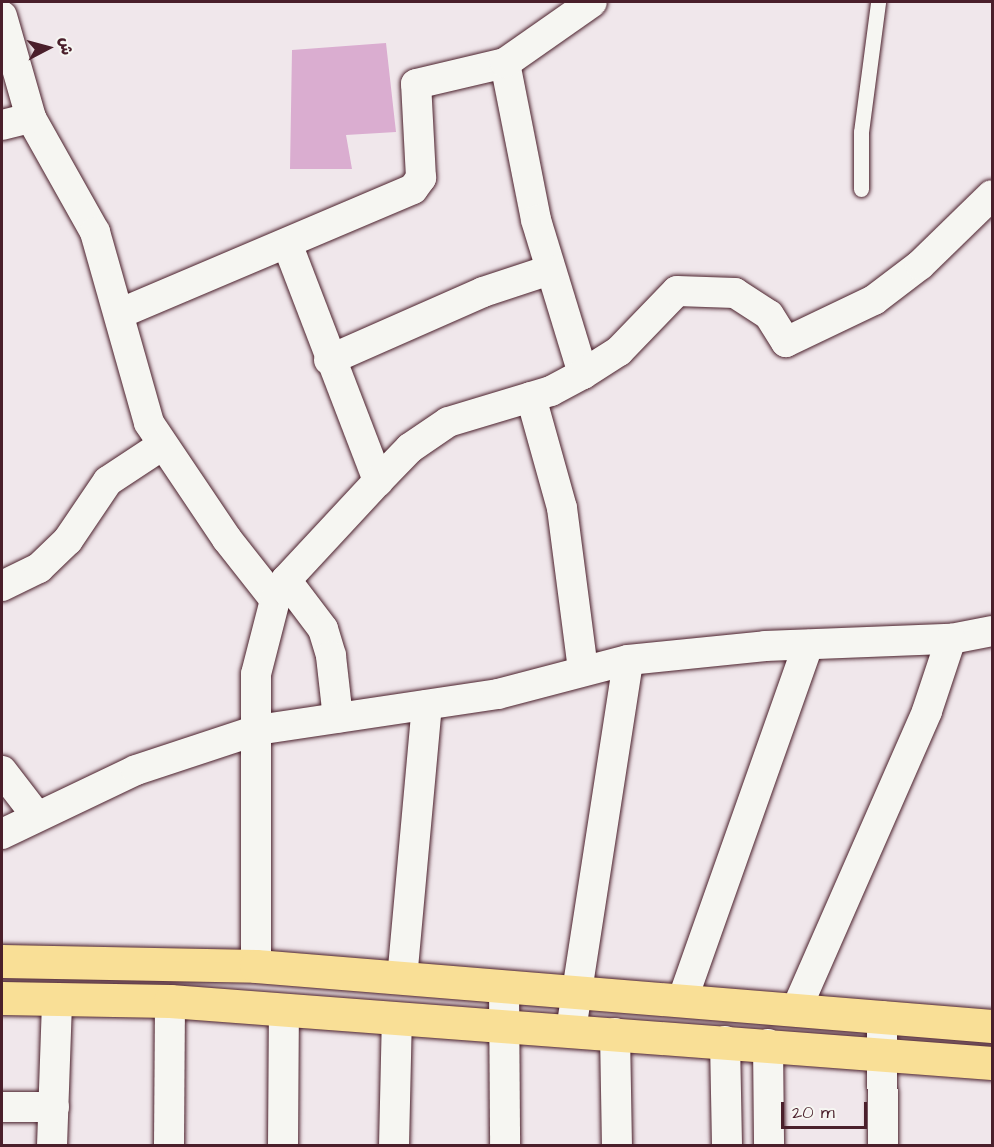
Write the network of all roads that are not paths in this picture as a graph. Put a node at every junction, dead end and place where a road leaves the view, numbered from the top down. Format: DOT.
graph roads {
  1 [pos="592,2"];
  2 [pos="878,2"];
  3 [pos="2,22"];
  4 [pos="505,63"];
  5 [pos="31,118"];
  6 [pos="2,125"];
  7 [pos="861,189"];
  8 [pos="993,195"];
  9 [pos="288,246"];
  10 [pos="550,270"];
  11 [pos="122,313"];
  12 [pos="329,360"];
  13 [pos="583,374"];
  14 [pos="531,397"];
  15 [pos="161,446"];
  16 [pos="378,481"];
  17 [pos="2,586"];
  18 [pos="281,590"];
  19 [pos="993,631"];
  20 [pos="951,639"];
  21 [pos="808,645"];
  22 [pos="628,660"];
  23 [pos="583,669"];
  24 [pos="427,705"];
  25 [pos="338,718"];
  26 [pos="257,730"];
  27 [pos="2,771"];
  28 [pos="36,815"];
  29 [pos="2,834"];
  30 [pos="2,962"];
  31 [pos="256,966"];
  32 [pos="402,979"];
  33 [pos="504,987"];
  34 [pos="574,992"];
  35 [pos="2,998"];
  36 [pos="57,1001"];
  37 [pos="682,1001"];
  38 [pos="170,1002"];
  39 [pos="284,1010"];
  40 [pos="796,1010"];
  41 [pos="882,1016"];
  42 [pos="397,1018"];
  43 [pos="502,1025"];
  44 [pos="993,1026"];
  45 [pos="571,1030"];
  46 [pos="615,1033"];
  47 [pos="725,1041"];
  48 [pos="768,1044"];
  49 [pos="882,1052"];
  50 [pos="993,1063"];
  51 [pos="2,1107"];
  52 [pos="54,1107"];
  53 [pos="52,1146"];
  54 [pos="169,1146"];
  55 [pos="283,1146"];
  56 [pos="394,1146"];
  57 [pos="506,1146"];
  58 [pos="617,1146"];
  59 [pos="727,1146"];
  60 [pos="769,1146"];
  61 [pos="883,1146"];
  1 -- 4 [label="street"];
  2 -- 7 [label="lane"];
  3 -- 5 [label="street"];
  4 -- 9 [label="street"];
  4 -- 10 [label="street"];
  5 -- 6 [label="street"];
  5 -- 11 [label="street"];
  8 -- 13 [label="street"];
  9 -- 11 [label="street"];
  9 -- 12 [label="street"];
  10 -- 12 [label="street"];
  10 -- 13 [label="street"];
  11 -- 15 [label="street"];
  12 -- 16 [label="street"];
  13 -- 14 [label="street"];
  14 -- 16 [label="street"];
  14 -- 23 [label="street"];
  15 -- 17 [label="street"];
  15 -- 18 [label="street"];
  16 -- 18 [label="street"];
  18 -- 25 [label="street"];
  18 -- 26 [label="street"];
  19 -- 20 [label="street"];
  20 -- 21 [label="street"];
  20 -- 40 [label="street"];
  21 -- 22 [label="street"];
  21 -- 37 [label="street"];
  22 -- 23 [label="street"];
  22 -- 34 [label="street"];
  23 -- 24 [label="street"];
  24 -- 25 [label="street"];
  24 -- 32 [label="street"];
  25 -- 26 [label="street"];
  26 -- 28 [label="street"];
  26 -- 31 [label="street"];
  27 -- 28 [label="street"];
  28 -- 29 [label="street"];
  30 -- 31 [label="main road"];
  31 -- 32 [label="main road"];
  32 -- 33 [label="main road"];
  33 -- 34 [label="main road"];
  33 -- 43 [label="street"];
  34 -- 37 [label="main road"];
  34 -- 45 [label="street"];
  35 -- 36 [label="main road"];
  36 -- 38 [label="main road"];
  36 -- 52 [label="street"];
  37 -- 40 [label="main road"];
  38 -- 39 [label="main road"];
  38 -- 54 [label="street"];
  39 -- 42 [label="main road"];
  39 -- 55 [label="street"];
  40 -- 41 [label="main road"];
  41 -- 44 [label="main road"];
  41 -- 49 [label="street"];
  42 -- 43 [label="main road"];
  42 -- 56 [label="street"];
  43 -- 45 [label="main road"];
  43 -- 57 [label="street"];
  45 -- 46 [label="main road"];
  46 -- 47 [label="main road"];
  46 -- 58 [label="street"];
  47 -- 48 [label="main road"];
  47 -- 59 [label="street"];
  48 -- 49 [label="main road"];
  48 -- 60 [label="street"];
  49 -- 50 [label="main road"];
  49 -- 61 [label="street"];
  51 -- 52 [label="street"];
  52 -- 53 [label="street"];
}
